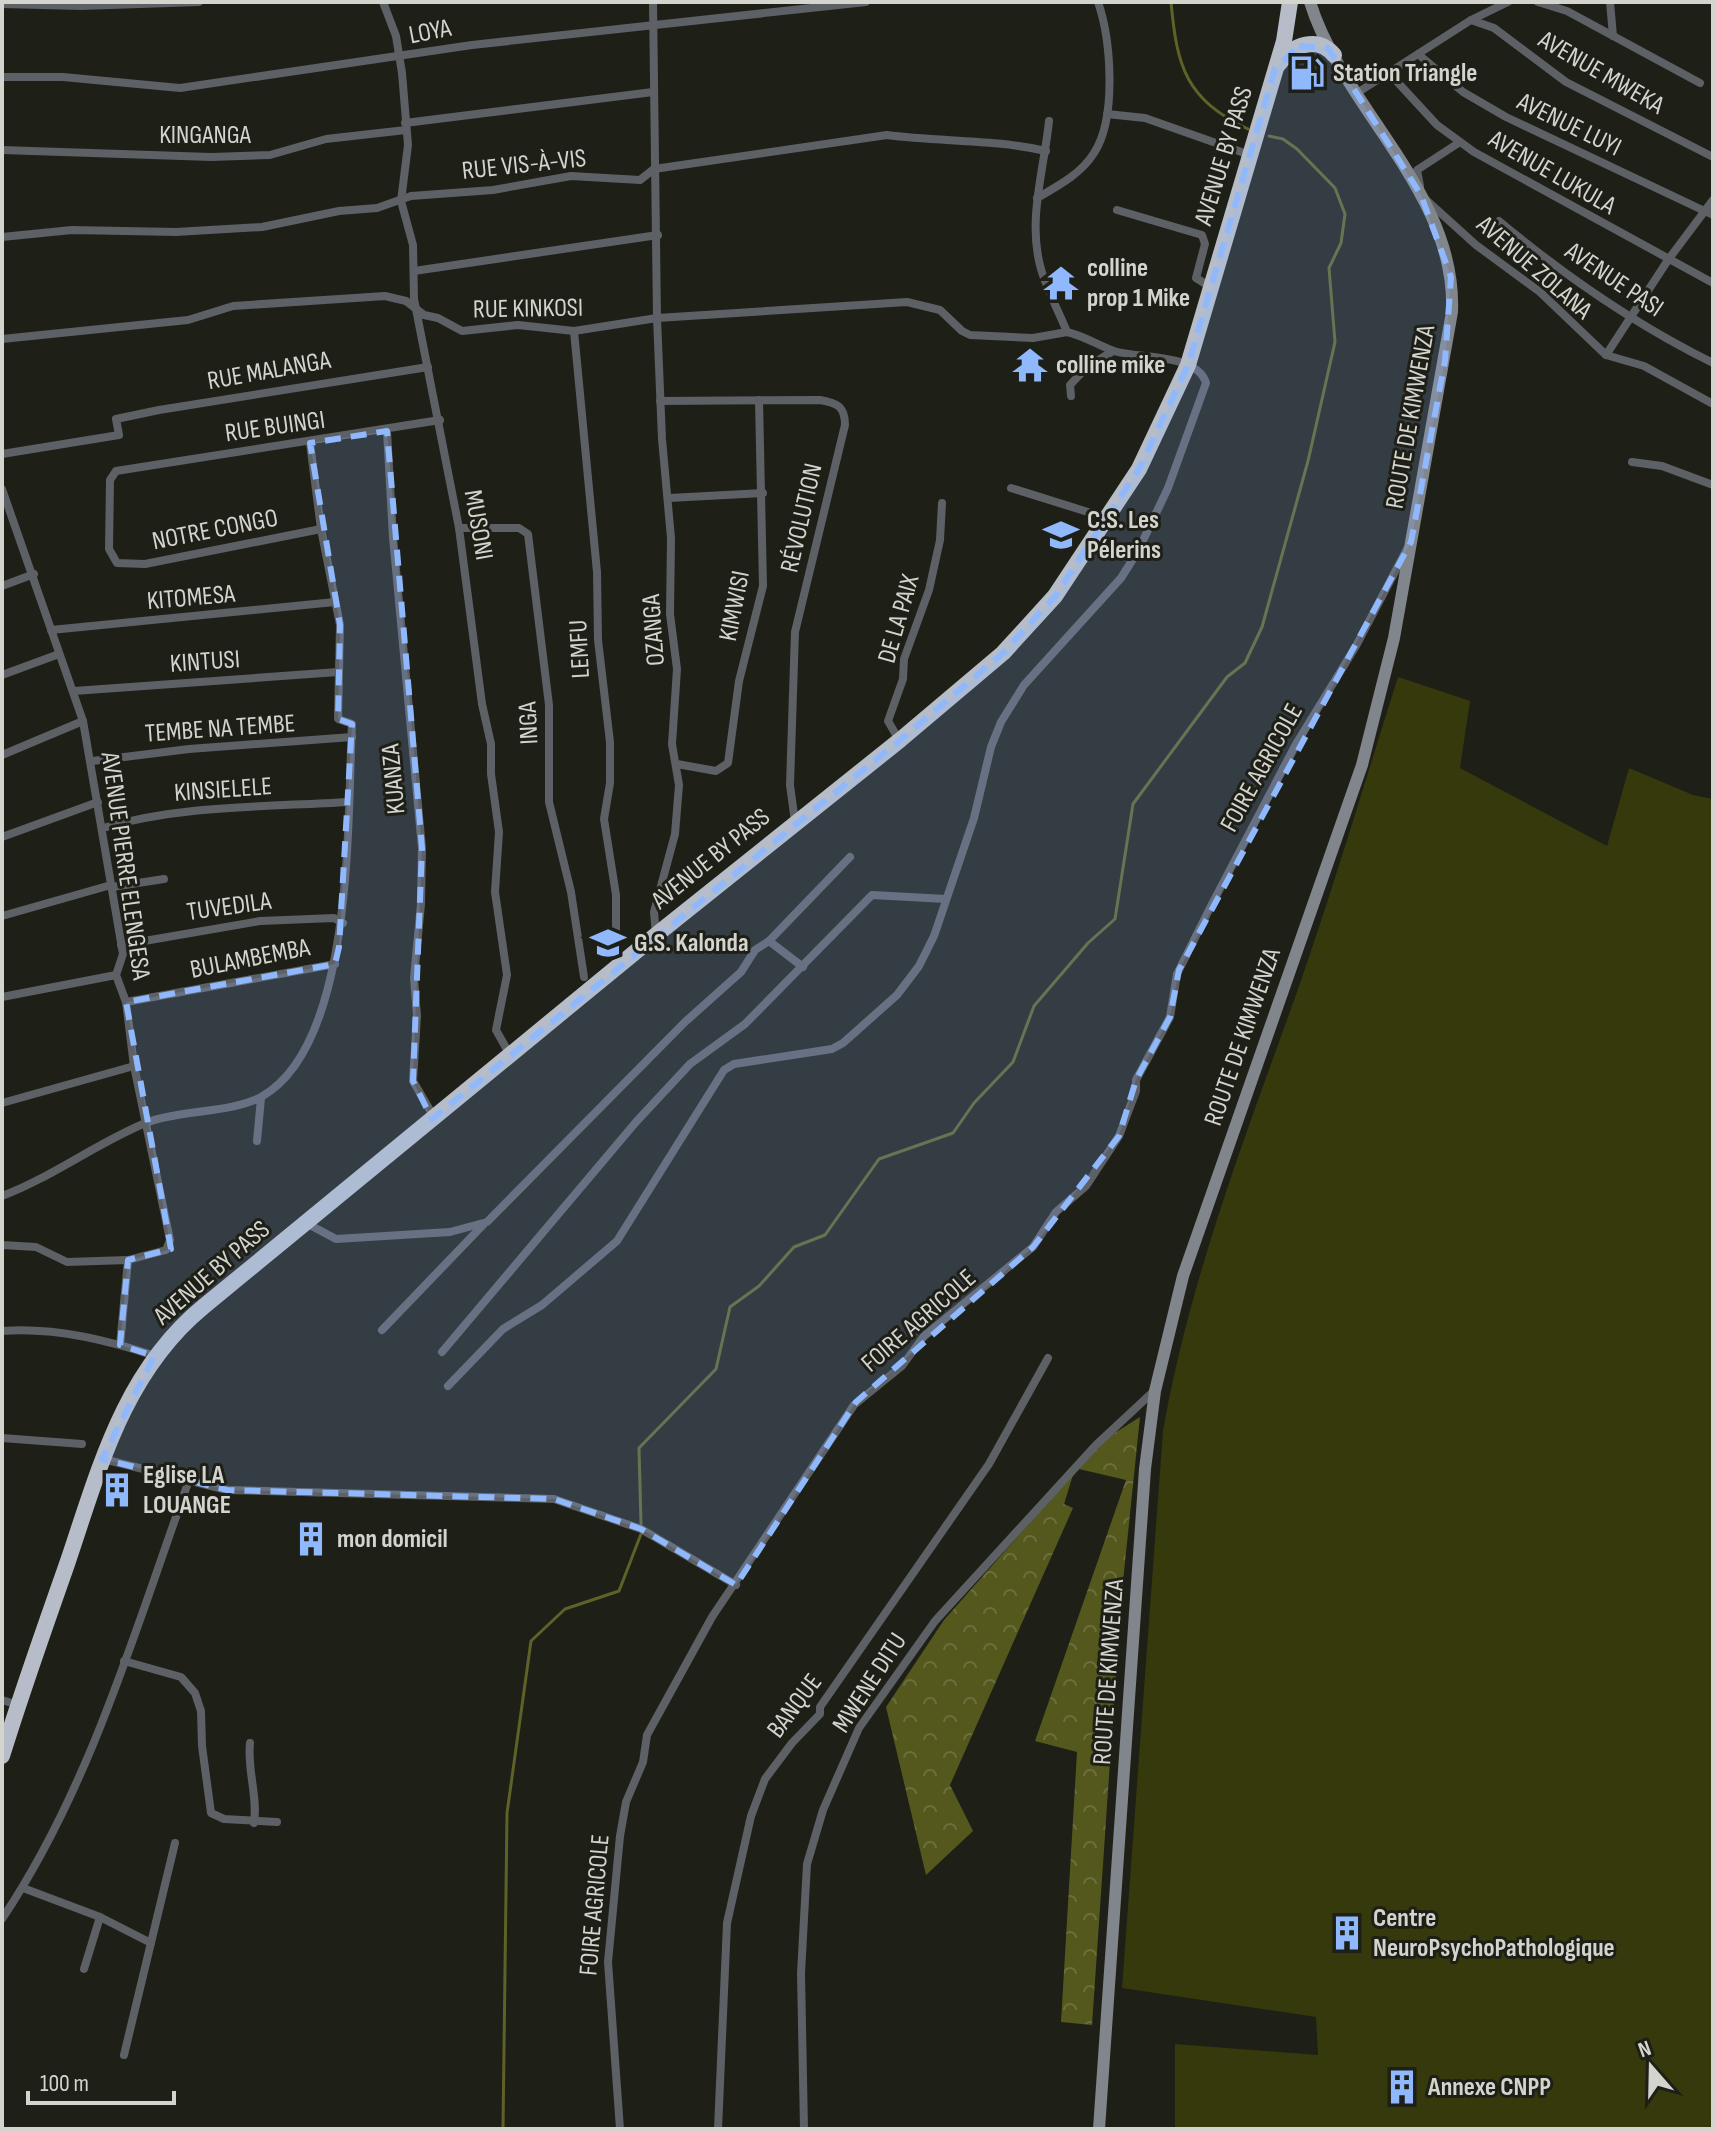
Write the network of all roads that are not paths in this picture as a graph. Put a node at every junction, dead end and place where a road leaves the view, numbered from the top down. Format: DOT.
graph roads {
  1 [pos="199,2"];
  2 [pos="383,2"];
  3 [pos="653,2"];
  4 [pos="866,2"];
  5 [pos="1098,2"];
  6 [pos="1290,2"];
  7 [pos="1310,2"];
  8 [pos="1508,2"];
  9 [pos="1538,2"];
  10 [pos="1610,2"];
  11 [pos="151,3"];
  12 [pos="2,4"];
  13 [pos="1471,20"];
  14 [pos="654,26"];
  15 [pos="1613,36"];
  16 [pos="1418,54"];
  17 [pos="1334,55"];
  18 [pos="400,58"];
  19 [pos="1275,69"];
  20 [pos="1389,73"];
  21 [pos="2,77"];
  22 [pos="1700,83"];
  23 [pos="653,92"];
  24 [pos="1357,93"];
  25 [pos="1107,114"];
  26 [pos="1049,121"];
  27 [pos="405,126"];
  28 [pos="1460,142"];
  29 [pos="2,150"];
  30 [pos="1046,151"];
  31 [pos="1250,155"];
  32 [pos="1713,157"];
  33 [pos="654,169"];
  34 [pos="1421,195"];
  35 [pos="1036,199"];
  36 [pos="1713,200"];
  37 [pos="401,201"];
  38 [pos="1117,210"];
  39 [pos="1709,213"];
  40 [pos="1499,221"];
  41 [pos="658,235"];
  42 [pos="2,237"];
  43 [pos="1668,260"];
  44 [pos="414,271"];
  45 [pos="1713,283"];
  46 [pos="1209,286"];
  47 [pos="415,308"];
  48 [pos="657,318"];
  49 [pos="1633,319"];
  50 [pos="574,331"];
  51 [pos="1067,332"];
  52 [pos="2,339"];
  53 [pos="1113,351"];
  54 [pos="1606,355"];
  55 [pos="1713,363"];
  56 [pos="1188,365"];
  57 [pos="428,367"];
  58 [pos="1071,396"];
  59 [pos="759,400"];
  60 [pos="660,401"];
  61 [pos="1713,404"];
  62 [pos="440,420"];
  63 [pos="387,431"];
  64 [pos="310,443"];
  65 [pos="2,454"];
  66 [pos="1632,462"];
  67 [pos="1713,485"];
  68 [pos="1011,488"];
  69 [pos="2,491"];
  70 [pos="763,493"];
  71 [pos="669,498"];
  72 [pos="942,503"];
  73 [pos="1108,518"];
  74 [pos="459,528"];
  75 [pos="321,529"];
  76 [pos="1411,542"];
  77 [pos="117,563"];
  78 [pos="34,574"];
  79 [pos="2,586"];
  80 [pos="335,602"];
  81 [pos="51,630"];
  82 [pos="59,654"];
  83 [pos="338,672"];
  84 [pos="2,675"];
  85 [pos="74,691"];
  86 [pos="83,721"];
  87 [pos="352,737"];
  88 [pos="900,740"];
  89 [pos="2,755"];
  90 [pos="92,761"];
  91 [pos="677,764"];
  92 [pos="98,802"];
  93 [pos="348,802"];
  94 [pos="795,823"];
  95 [pos="103,828"];
  96 [pos="2,837"];
  97 [pos="850,857"];
  98 [pos="164,879"];
  99 [pos="112,886"];
  100 [pos="946,899"];
  101 [pos="2,916"];
  102 [pos="343,923"];
  103 [pos="656,935"];
  104 [pos="769,941"];
  105 [pos="121,945"];
  106 [pos="622,963"];
  107 [pos="335,964"];
  108 [pos="803,967"];
  109 [pos="116,975"];
  110 [pos="584,977"];
  111 [pos="2,997"];
  112 [pos="126,1002"];
  113 [pos="510,1055"];
  114 [pos="134,1066"];
  115 [pos="261,1098"];
  116 [pos="2,1103"];
  117 [pos="435,1117"];
  118 [pos="146,1122"];
  119 [pos="257,1141"];
  120 [pos="2,1196"];
  121 [pos="487,1222"];
  122 [pos="308,1224"];
  123 [pos="2,1245"];
  124 [pos="128,1260"];
  125 [pos="382,1330"];
  126 [pos="2,1331"];
  127 [pos="120,1345"];
  128 [pos="442,1352"];
  129 [pos="155,1356"];
  130 [pos="1048,1358"];
  131 [pos="448,1386"];
  132 [pos="1155,1391"];
  133 [pos="2,1438"];
  134 [pos="82,1444"];
  135 [pos="102,1459"];
  136 [pos="188,1483"];
  137 [pos="736,1585"];
  138 [pos="124,1661"];
  139 [pos="7,1702"];
  140 [pos="250,1743"];
  141 [pos="2,1756"];
  142 [pos="277,1822"];
  143 [pos="254,1823"];
  144 [pos="175,1843"];
  145 [pos="23,1888"];
  146 [pos="100,1917"];
  147 [pos="2,1919"];
  148 [pos="151,1943"];
  149 [pos="84,1969"];
  150 [pos="124,2055"];
  151 [pos="620,2129"];
  152 [pos="718,2129"];
  153 [pos="804,2129"];
  154 [pos="1099,2129"];
  1 -- 11 [label="street"];
  2 -- 18 [label="street, MUSONI"];
  3 -- 14 [label="street, OZANGA"];
  4 -- 14 [label="street, LOYA"];
  5 -- 25 [label="street"];
  6 -- 19 [label="highway, AVENUE BY PASS"];
  7 -- 17 [label="street, ROUTE DE KIMWENZA"];
  8 -- 13 [label="street"];
  9 -- 15 [label="street"];
  10 -- 15 [label="street"];
  11 -- 12 [label="street"];
  13 -- 16 [label="street"];
  13 -- 32 [label="street, AVENUE MWEKA"];
  14 -- 18 [label="street, LOYA"];
  14 -- 23 [label="street, OZANGA"];
  15 -- 22 [label="street"];
  16 -- 20 [label="street"];
  16 -- 39 [label="street, AVENUE LUYI"];
  17 -- 19 [label="highway"];
  17 -- 24 [label="street, ROUTE DE KIMWENZA"];
  18 -- 21 [label="street, LOYA"];
  18 -- 27 [label="street, MUSONI"];
  19 -- 31 [label="highway, AVENUE BY PASS"];
  20 -- 24 [label="street"];
  20 -- 28 [label="street, AVENUE LUKULA"];
  23 -- 27 [label="street, KINGANGA"];
  23 -- 33 [label="street, OZANGA"];
  24 -- 34 [label="street, ROUTE DE KIMWENZA"];
  25 -- 31 [label="street"];
  25 -- 35 [label="street"];
  26 -- 30 [label="street"];
  27 -- 29 [label="street, KINGANGA"];
  27 -- 37 [label="street, MUSONI"];
  28 -- 34 [label="street"];
  28 -- 43 [label="street, AVENUE LUKULA"];
  30 -- 33 [label="street, RUE VIS-À-VIS"];
  30 -- 35 [label="street"];
  31 -- 46 [label="highway, AVENUE BY PASS"];
  33 -- 37 [label="street, RUE VIS-À-VIS"];
  33 -- 41 [label="street, OZANGA"];
  34 -- 54 [label="street, AVENUE ZOLANA"];
  34 -- 76 [label="street, ROUTE DE KIMWENZA"];
  35 -- 51 [label="street"];
  36 -- 39 [label="street"];
  37 -- 42 [label="street, RUE VIS-À-VIS"];
  37 -- 44 [label="street, MUSONI"];
  38 -- 46 [label="street"];
  39 -- 43 [label="street"];
  40 -- 49 [label="street, AVENUE PASI"];
  41 -- 44 [label="street"];
  41 -- 48 [label="street, OZANGA"];
  43 -- 45 [label="street, AVENUE LUKULA"];
  43 -- 49 [label="street"];
  44 -- 47 [label="street, MUSONI"];
  46 -- 56 [label="highway, AVENUE BY PASS"];
  47 -- 50 [label="street, RUE KINKOSI"];
  47 -- 52 [label="street, RUE KINKOSI"];
  47 -- 57 [label="street, MUSONI"];
  48 -- 50 [label="street, RUE KINKOSI"];
  48 -- 51 [label="street, RUE KINKOSI"];
  48 -- 60 [label="street, OZANGA"];
  49 -- 54 [label="street"];
  49 -- 55 [label="street, AVENUE PASI"];
  50 -- 106 [label="street, LEMFU"];
  51 -- 53 [label="street"];
  53 -- 56 [label="street"];
  53 -- 58 [label="street"];
  54 -- 61 [label="street, AVENUE ZOLANA"];
  56 -- 73 [label="highway, AVENUE BY PASS"];
  56 -- 100 [label="street"];
  57 -- 62 [label="street, MUSONI"];
  57 -- 65 [label="street, RUE MALANGA"];
  59 -- 60 [label="street, RÉVOLUTION"];
  59 -- 70 [label="street, KIMWISI"];
  59 -- 94 [label="street, RÉVOLUTION"];
  60 -- 71 [label="street, OZANGA"];
  62 -- 63 [label="street, RUE BUINGI"];
  62 -- 74 [label="street, MUSONI"];
  63 -- 64 [label="street, RUE BUINGI"];
  63 -- 117 [label="street, KUANZA"];
  64 -- 75 [label="street"];
  64 -- 77 [label="street, RUE BUINGI"];
  66 -- 67 [label="street"];
  68 -- 73 [label="street"];
  69 -- 78 [label="street, AVENUE PIERRE ELENGESA"];
  70 -- 71 [label="street"];
  70 -- 91 [label="street, KIMWISI"];
  71 -- 91 [label="street, OZANGA"];
  72 -- 88 [label="street, DE LA PAIX"];
  73 -- 88 [label="highway, AVENUE BY PASS"];
  74 -- 110 [label="street, INGA"];
  74 -- 113 [label="street, MUSONI"];
  75 -- 77 [label="street, NOTRE CONGO"];
  75 -- 80 [label="street"];
  76 -- 132 [label="street, ROUTE DE KIMWENZA"];
  76 -- 137 [label="street, FOIRE AGRICOLE"];
  78 -- 79 [label="street"];
  78 -- 81 [label="street, AVENUE PIERRE ELENGESA"];
  80 -- 81 [label="street, KITOMESA"];
  80 -- 83 [label="street"];
  81 -- 82 [label="street, AVENUE PIERRE ELENGESA"];
  82 -- 84 [label="street"];
  82 -- 85 [label="street, AVENUE PIERRE ELENGESA"];
  83 -- 85 [label="street, KINTUSI"];
  83 -- 87 [label="street"];
  85 -- 86 [label="street, AVENUE PIERRE ELENGESA"];
  86 -- 89 [label="street"];
  86 -- 90 [label="street, AVENUE PIERRE ELENGESA"];
  87 -- 90 [label="street, TEMBE NA TEMBE"];
  87 -- 93 [label="street"];
  88 -- 94 [label="highway, AVENUE BY PASS"];
  90 -- 92 [label="street, AVENUE PIERRE ELENGESA"];
  91 -- 103 [label="street, OZANGA"];
  92 -- 95 [label="street, AVENUE PIERRE ELENGESA"];
  92 -- 96 [label="street"];
  93 -- 95 [label="street, KINSIELELE"];
  93 -- 102 [label="street"];
  94 -- 103 [label="highway, AVENUE BY PASS"];
  95 -- 99 [label="street, AVENUE PIERRE ELENGESA"];
  97 -- 104 [label="street"];
  98 -- 99 [label="street"];
  99 -- 101 [label="street"];
  99 -- 105 [label="street, AVENUE PIERRE ELENGESA"];
  100 -- 108 [label="street"];
  100 -- 131 [label="street"];
  102 -- 105 [label="street, TUVEDILA"];
  102 -- 107 [label="street"];
  103 -- 106 [label="highway, AVENUE BY PASS"];
  104 -- 108 [label="street"];
  104 -- 121 [label="street"];
  105 -- 109 [label="street, AVENUE PIERRE ELENGESA"];
  106 -- 113 [label="highway, AVENUE BY PASS"];
  107 -- 112 [label="street, BULAMBEMBA"];
  107 -- 115 [label="street"];
  108 -- 128 [label="street"];
  109 -- 111 [label="street"];
  109 -- 112 [label="street, AVENUE PIERRE ELENGESA"];
  112 -- 114 [label="street, AVENUE PIERRE ELENGESA"];
  113 -- 117 [label="highway, AVENUE BY PASS"];
  114 -- 116 [label="street"];
  114 -- 118 [label="street, AVENUE PIERRE ELENGESA"];
  115 -- 118 [label="street"];
  115 -- 119 [label="street"];
  117 -- 122 [label="highway, AVENUE BY PASS"];
  118 -- 120 [label="street"];
  118 -- 124 [label="street, AVENUE PIERRE ELENGESA"];
  121 -- 122 [label="street"];
  121 -- 125 [label="street"];
  122 -- 129 [label="highway, AVENUE BY PASS"];
  123 -- 124 [label="street"];
  124 -- 127 [label="street"];
  126 -- 127 [label="street"];
  127 -- 129 [label="street"];
  129 -- 135 [label="highway, AVENUE BY PASS"];
  130 -- 152 [label="street, BANQUE"];
  132 -- 153 [label="street, MWENE DITU"];
  132 -- 154 [label="street, ROUTE DE KIMWENZA"];
  133 -- 134 [label="street"];
  135 -- 136 [label="street"];
  135 -- 139 [label="highway, AVENUE BY PASS"];
  136 -- 137 [label="street"];
  136 -- 138 [label="street"];
  137 -- 151 [label="street, FOIRE AGRICOLE"];
  138 -- 143 [label="street"];
  138 -- 145 [label="street"];
  139 -- 141 [label="highway, AVENUE BY PASS"];
  140 -- 143 [label="street"];
  142 -- 143 [label="street"];
  144 -- 148 [label="street"];
  145 -- 146 [label="street"];
  145 -- 147 [label="street"];
  146 -- 148 [label="street"];
  146 -- 149 [label="street"];
  148 -- 150 [label="street"];
}
